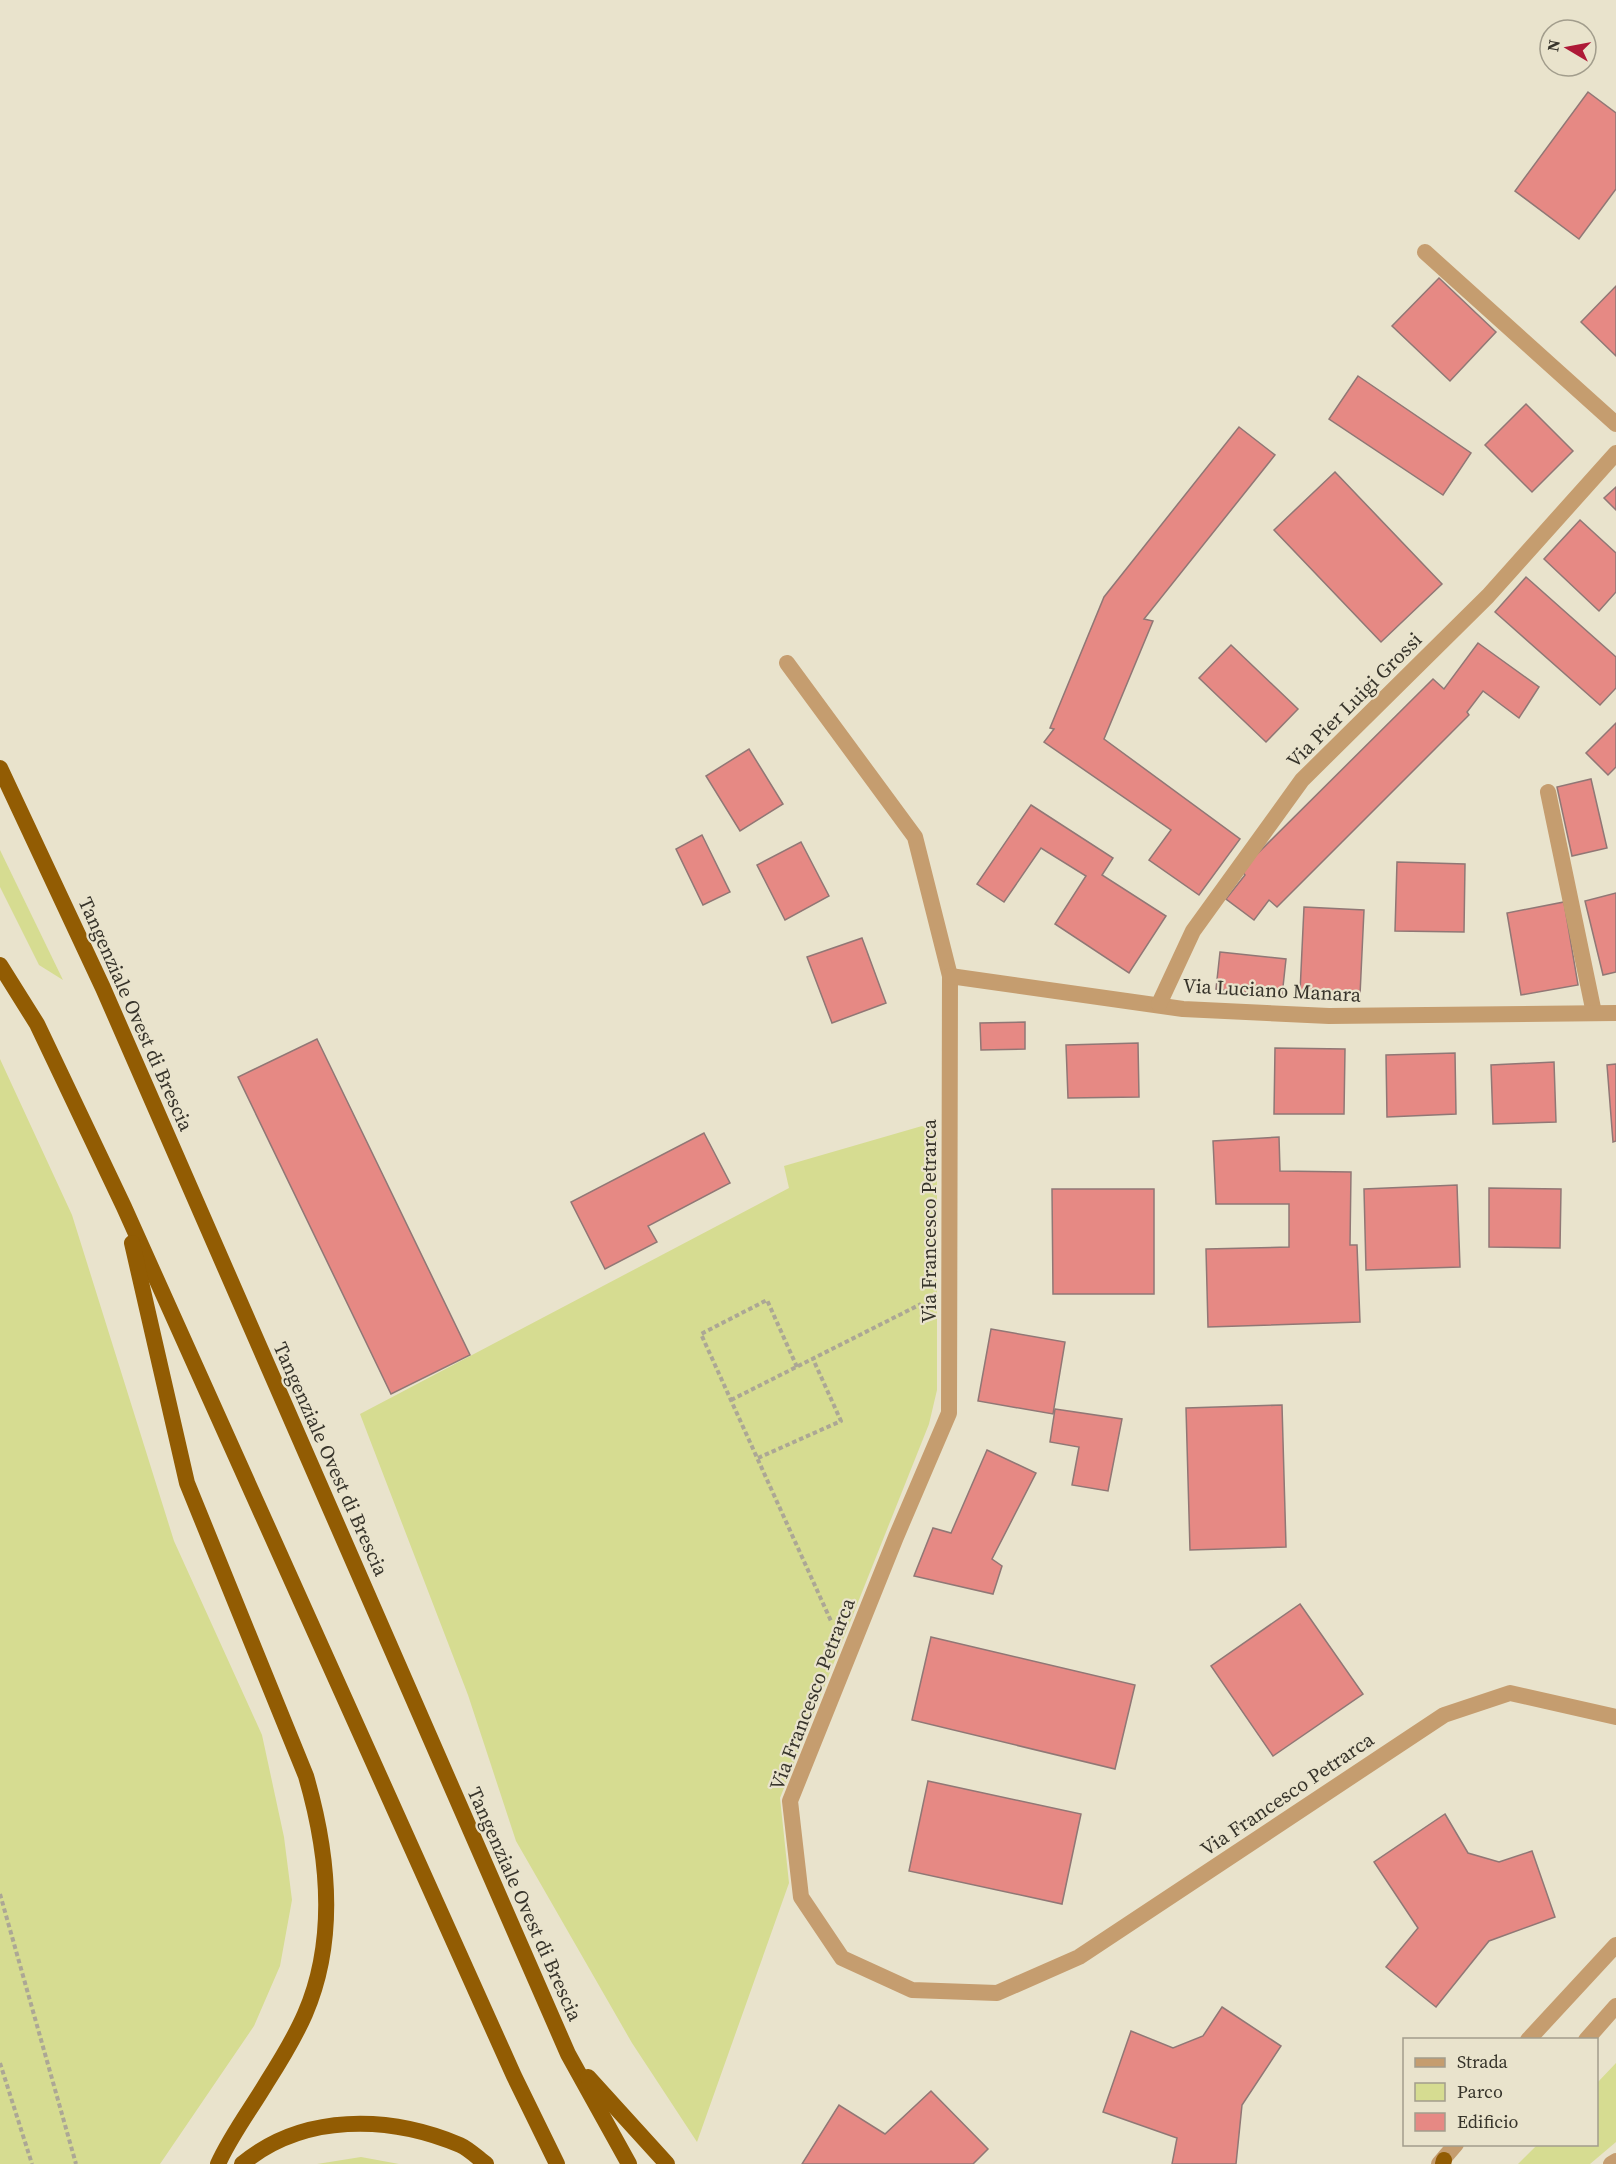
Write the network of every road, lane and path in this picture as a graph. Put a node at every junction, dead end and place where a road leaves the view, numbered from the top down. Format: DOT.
graph roads {
  1 [pos="1425,252"];
  2 [pos="1616,424"];
  3 [pos="1616,453"];
  4 [pos="787,663"];
  5 [pos="0,768"];
  6 [pos="1548,792"];
  7 [pos="0,965"];
  8 [pos="950,976"];
  9 [pos="1160,1004"];
  10 [pos="1594,1013"];
  11 [pos="1616,1013"];
  12 [pos="124,1207"];
  13 [pos="924,1314"];
  14 [pos="813,1359"];
  15 [pos="797,1367"];
  16 [pos="731,1400"];
  17 [pos="758,1458"];
  18 [pos="835,1630"];
  19 [pos="1616,1718"];
  20 [pos="0,1894"];
  21 [pos="1616,1946"];
  22 [pos="1616,2006"];
  23 [pos="1530,2038"];
  24 [pos="1588,2038"];
  25 [pos="568,2054"];
  26 [pos="0,2063"];
  27 [pos="1616,2161"];
  28 [pos="32,2164"];
  29 [pos="76,2164"];
  30 [pos="218,2164"];
  31 [pos="242,2164"];
  32 [pos="486,2164"];
  33 [pos="557,2164"];
  34 [pos="629,2164"];
  35 [pos="667,2164"];
  36 [pos="1611,2164"];
  1 -- 2 [label="street"];
  3 -- 9 [label="street, Via Pier Luigi Grossi"];
  4 -- 8 [label="street, Via Francesco Petrarca"];
  5 -- 25 [label="highway, Tangenziale Ovest di Brescia"];
  6 -- 10 [label="street"];
  7 -- 12 [label="highway"];
  8 -- 9 [label="street, Via Luciano Manara"];
  8 -- 19 [label="street, Via Francesco Petrarca"];
  9 -- 10 [label="street, Via Luciano Manara"];
  10 -- 11 [label="street, Via Luciano Manara"];
  12 -- 30 [label="highway"];
  12 -- 33 [label="highway"];
  13 -- 14 [label="path"];
  14 -- 15 [label="path"];
  14 -- 17 [label="path"];
  15 -- 16 [label="path"];
  15 -- 16 [label="path"];
  16 -- 17 [label="path"];
  17 -- 18 [label="path"];
  20 -- 29 [label="path"];
  21 -- 23 [label="street"];
  22 -- 24 [label="street"];
  25 -- 34 [label="highway, Tangenziale Ovest di Brescia"];
  25 -- 35 [label="highway"];
  26 -- 28 [label="path"];
  27 -- 36 [label="street"];
  31 -- 32 [label="highway"];
}
